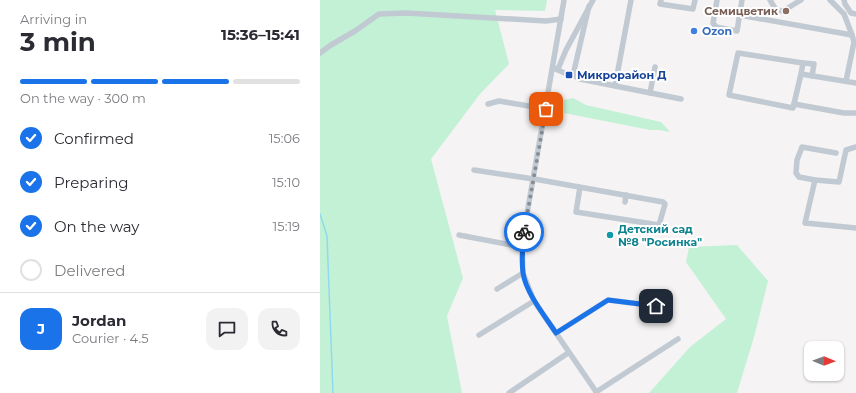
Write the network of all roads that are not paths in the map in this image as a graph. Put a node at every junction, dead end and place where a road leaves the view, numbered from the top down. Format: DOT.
graph roads {
  1 [pos="564,0"];
  2 [pos="592,0"];
  3 [pos="631,0"];
  4 [pos="661,0"];
  5 [pos="695,0"];
  6 [pos="717,0"];
  7 [pos="742,0"];
  8 [pos="770,0"];
  9 [pos="801,0"];
  10 [pos="830,0"];
  11 [pos="844,0"];
  12 [pos="589,6"];
  13 [pos="856,14"];
  14 [pos="739,15"];
  15 [pos="561,19"];
  16 [pos="852,35"];
  17 [pos="320,53"];
  18 [pos="803,63"];
  19 [pos="655,66"];
  20 [pos="556,69"];
  21 [pos="801,74"];
  22 [pos="573,75"];
  23 [pos="812,76"];
  24 [pos="846,81"];
  25 [pos="856,83"];
  26 [pos="615,86"];
  27 [pos="650,93"];
  28 [pos="681,99"];
  29 [pos="488,104"];
  30 [pos="794,104"];
  31 [pos="546,109"];
  32 [pos="856,113"];
  33 [pos="856,147"];
  34 [pos="836,153"];
  35 [pos="474,170"];
  36 [pos="534,179"];
  37 [pos="814,180"];
  38 [pos="580,187"];
  39 [pos="626,195"];
  40 [pos="625,202"];
  41 [pos="856,228"];
  42 [pos="458,235"];
  43 [pos="522,247"];
  44 [pos="523,273"];
  45 [pos="497,289"];
  46 [pos="534,300"];
  47 [pos="656,306"];
  48 [pos="556,333"];
  49 [pos="479,335"];
  50 [pos="678,339"];
  51 [pos="568,353"];
  52 [pos="596,392"];
  53 [pos="509,393"];
  1 -- 15 [label="street"];
  2 -- 12 [label="street"];
  3 -- 26 [label="street"];
  4 -- 5 [label="street"];
  6 -- 14 [label="street"];
  7 -- 14 [label="street"];
  8 -- 9 [label="street"];
  10 -- 16 [label="street"];
  11 -- 13 [label="street"];
  12 -- 20 [label="street"];
  12 -- 22 [label="street"];
  14 -- 16 [label="street"];
  15 -- 17 [label="street"];
  15 -- 20 [label="street"];
  16 -- 24 [label="street"];
  18 -- 21 [label="street"];
  18 -- 23 [label="street"];
  18 -- 30 [label="street"];
  19 -- 27 [label="street"];
  20 -- 22 [label="street"];
  20 -- 31 [label="street"];
  21 -- 23 [label="street"];
  21 -- 30 [label="street"];
  22 -- 26 [label="street"];
  23 -- 24 [label="street"];
  24 -- 25 [label="street"];
  26 -- 27 [label="street"];
  27 -- 28 [label="street"];
  29 -- 31 [label="street"];
  30 -- 32 [label="street"];
  31 -- 36 [label="street"];
  33 -- 37 [label="street"];
  34 -- 37 [label="street"];
  35 -- 36 [label="street"];
  36 -- 38 [label="street"];
  36 -- 43 [label="street"];
  37 -- 41 [label="street"];
  38 -- 39 [label="street"];
  38 -- 39 [label="street"];
  39 -- 40 [label="street"];
  42 -- 43 [label="street"];
  43 -- 44 [label="street"];
  44 -- 45 [label="street"];
  44 -- 46 [label="street"];
  46 -- 48 [label="street"];
  46 -- 49 [label="street"];
  47 -- 48 [label="street"];
  48 -- 51 [label="street"];
  50 -- 52 [label="street"];
  51 -- 52 [label="street"];
  51 -- 53 [label="street"];
}
